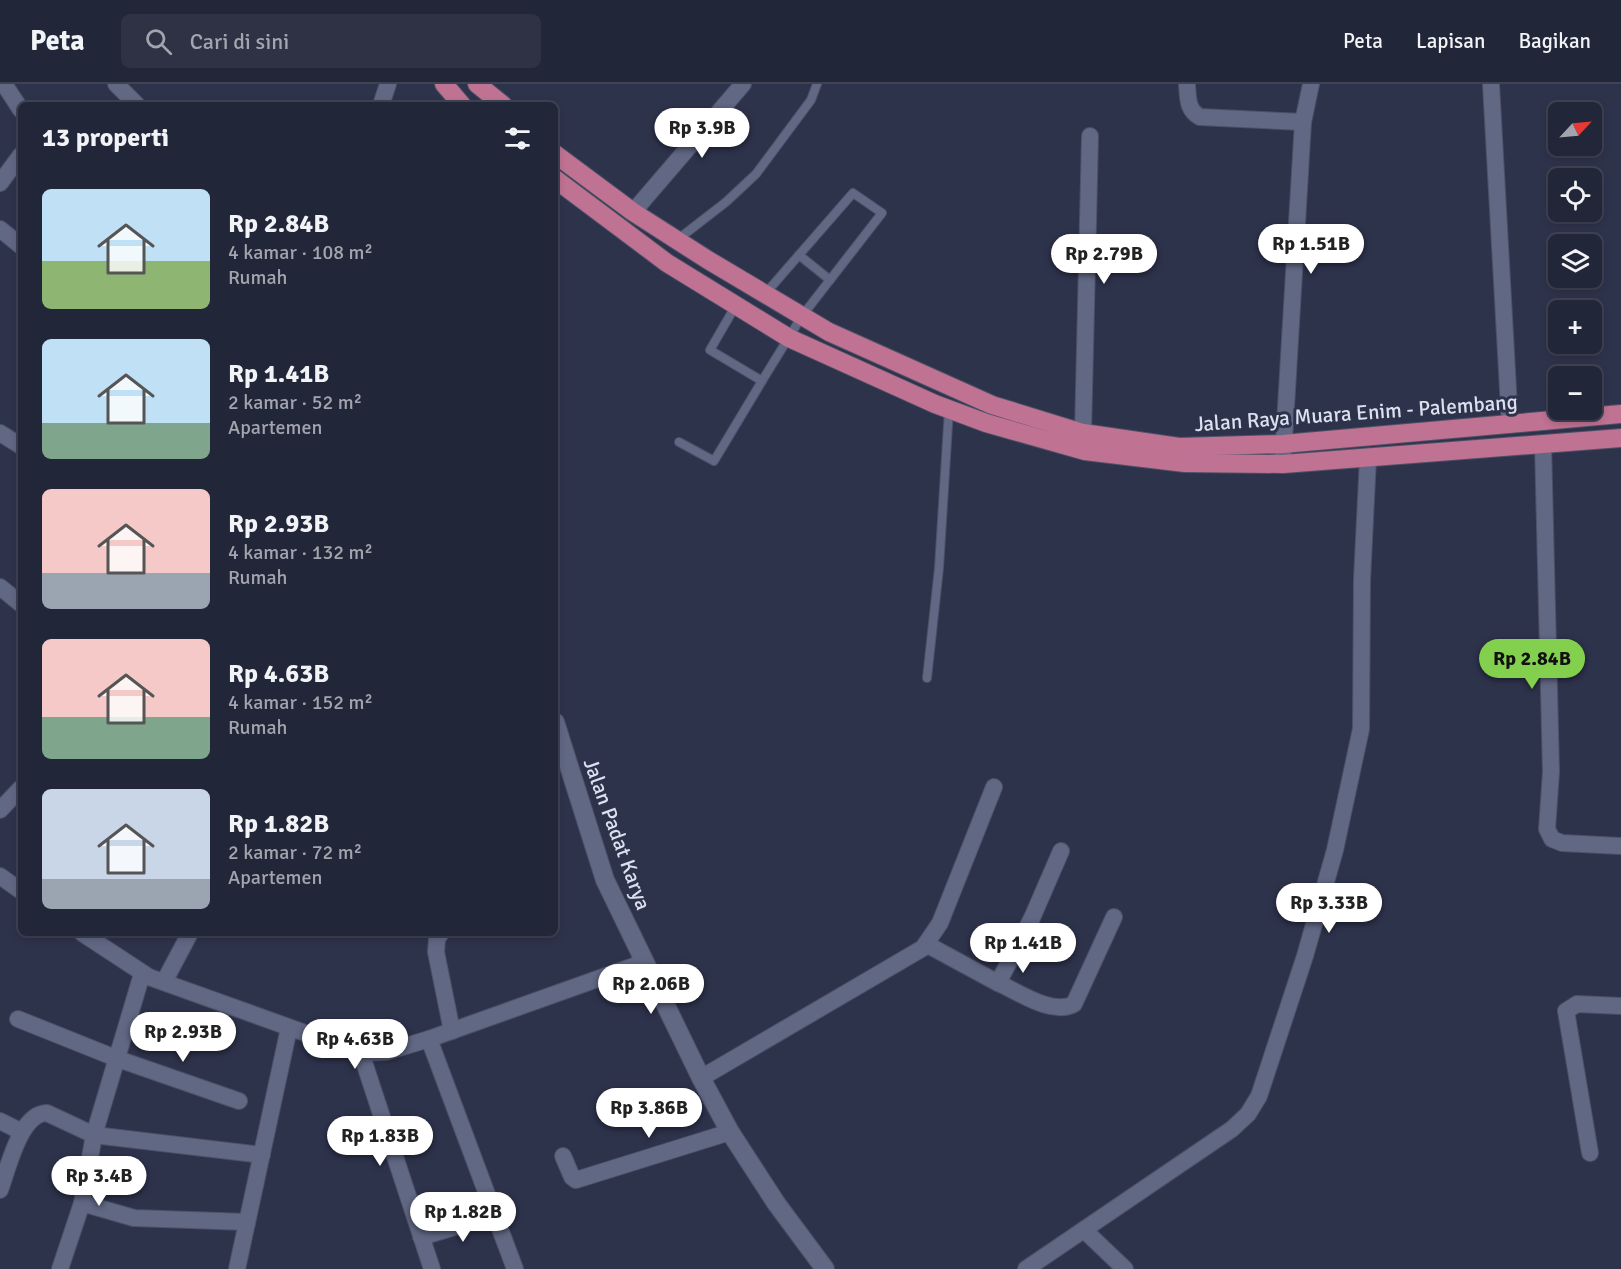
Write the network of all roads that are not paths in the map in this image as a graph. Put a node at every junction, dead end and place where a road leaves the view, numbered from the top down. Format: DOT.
graph roads {
  1 [pos="4,84"];
  2 [pos="116,84"];
  3 [pos="388,84"];
  4 [pos="477,84"];
  5 [pos="743,84"];
  6 [pos="817,84"];
  7 [pos="1187,84"];
  8 [pos="1311,84"];
  9 [pos="1491,84"];
  10 [pos="134,102"];
  11 [pos="382,102"];
  12 [pos="499,102"];
  13 [pos="18,105"];
  14 [pos="1303,122"];
  15 [pos="1090,136"];
  16 [pos="558,157"];
  17 [pos="18,159"];
  18 [pos="558,181"];
  19 [pos="0,183"];
  20 [pos="633,212"];
  21 [pos="0,229"];
  22 [pos="677,240"];
  23 [pos="18,244"];
  24 [pos="799,255"];
  25 [pos="830,280"];
  26 [pos="765,294"];
  27 [pos="736,305"];
  28 [pos="802,316"];
  29 [pos="789,338"];
  30 [pos="762,381"];
  31 [pos="949,409"];
  32 [pos="1621,414"];
  33 [pos="1510,425"];
  34 [pos="0,433"];
  35 [pos="1083,433"];
  36 [pos="1621,438"];
  37 [pos="679,442"];
  38 [pos="18,444"];
  39 [pos="1282,444"];
  40 [pos="1543,444"];
  41 [pos="1368,458"];
  42 [pos="1283,464"];
  43 [pos="0,587"];
  44 [pos="18,602"];
  45 [pos="927,678"];
  46 [pos="558,736"];
  47 [pos="994,787"];
  48 [pos="18,791"];
  49 [pos="0,810"];
  50 [pos="1621,846"];
  51 [pos="1061,851"];
  52 [pos="0,876"];
  53 [pos="18,889"];
  54 [pos="1114,917"];
  55 [pos="86,936"];
  56 [pos="188,936"];
  57 [pos="439,936"];
  58 [pos="926,944"];
  59 [pos="645,962"];
  60 [pos="142,974"];
  61 [pos="164,982"];
  62 [pos="998,983"];
  63 [pos="1621,1006"];
  64 [pos="18,1019"];
  65 [pos="289,1028"];
  66 [pos="452,1031"];
  67 [pos="429,1039"];
  68 [pos="361,1053"];
  69 [pos="118,1059"];
  70 [pos="701,1078"];
  71 [pos="239,1101"];
  72 [pos="0,1121"];
  73 [pos="22,1132"];
  74 [pos="730,1132"];
  75 [pos="94,1135"];
  76 [pos="1590,1153"];
  77 [pos="262,1155"];
  78 [pos="563,1156"];
  79 [pos="0,1190"];
  80 [pos="82,1203"];
  81 [pos="495,1215"];
  82 [pos="247,1222"];
  83 [pos="1084,1230"];
  84 [pos="422,1238"];
  85 [pos="60,1269"];
  86 [pos="237,1269"];
  87 [pos="432,1269"];
  88 [pos="515,1269"];
  89 [pos="825,1269"];
  90 [pos="1026,1269"];
  91 [pos="1125,1269"];
  1 -- 13 [label="street"];
  2 -- 10 [label="street"];
  3 -- 11 [label="street"];
  4 -- 12 [label="main road"];
  5 -- 20 [label="street"];
  6 -- 22 [label="lane"];
  7 -- 14 [label="street"];
  8 -- 14 [label="street"];
  9 -- 33 [label="street"];
  14 -- 39 [label="street"];
  15 -- 35 [label="street"];
  16 -- 20 [label="main road, Jalan Raya Muara Enim - Palembang"];
  17 -- 19 [label="street"];
  18 -- 27 [label="main road, Jalan Raya Muara Enim - Palembang"];
  20 -- 22 [label="main road, Jalan Raya Muara Enim - Palembang"];
  21 -- 23 [label="street"];
  22 -- 26 [label="main road, Jalan Raya Muara Enim - Palembang"];
  24 -- 25 [label="lane"];
  24 -- 25 [label="lane"];
  24 -- 26 [label="lane"];
  25 -- 28 [label="lane"];
  26 -- 28 [label="main road, Jalan Raya Muara Enim - Palembang"];
  27 -- 29 [label="main road, Jalan Raya Muara Enim - Palembang"];
  27 -- 30 [label="lane"];
  28 -- 29 [label="lane"];
  28 -- 35 [label="main road, Jalan Raya Muara Enim - Palembang"];
  29 -- 30 [label="lane"];
  29 -- 31 [label="main road, Jalan Raya Muara Enim - Palembang"];
  30 -- 37 [label="lane"];
  31 -- 42 [label="main road, Jalan Raya Muara Enim - Palembang"];
  31 -- 45 [label="lane"];
  32 -- 33 [label="main road, Jalan Raya Muara Enim - Palembang"];
  33 -- 39 [label="main road, Jalan Raya Muara Enim - Palembang"];
  34 -- 38 [label="street"];
  35 -- 39 [label="main road, Jalan Raya Muara Enim - Palembang"];
  36 -- 40 [label="main road, Jalan Raya Muara Enim - Palembang"];
  39 -- 42 [label="street"];
  40 -- 41 [label="main road, Jalan Raya Muara Enim - Palembang"];
  40 -- 50 [label="street"];
  41 -- 42 [label="main road, Jalan Raya Muara Enim - Palembang"];
  41 -- 83 [label="street"];
  43 -- 44 [label="street"];
  46 -- 59 [label="street, Jalan Padat Karya"];
  47 -- 58 [label="street"];
  48 -- 49 [label="street"];
  51 -- 62 [label="street"];
  52 -- 53 [label="street"];
  54 -- 62 [label="street"];
  55 -- 60 [label="street"];
  56 -- 61 [label="street"];
  57 -- 66 [label="street"];
  58 -- 62 [label="street"];
  58 -- 70 [label="street"];
  59 -- 66 [label="street"];
  59 -- 70 [label="street, Jalan Padat Karya"];
  60 -- 61 [label="street"];
  60 -- 69 [label="street"];
  61 -- 65 [label="street"];
  63 -- 76 [label="street"];
  64 -- 69 [label="street"];
  65 -- 68 [label="street"];
  65 -- 77 [label="street"];
  66 -- 67 [label="street"];
  67 -- 68 [label="street"];
  67 -- 81 [label="street"];
  68 -- 84 [label="street"];
  69 -- 71 [label="street"];
  69 -- 75 [label="street"];
  70 -- 74 [label="street, Jalan Padat Karya"];
  72 -- 73 [label="street"];
  73 -- 75 [label="street"];
  73 -- 79 [label="street"];
  74 -- 78 [label="street"];
  74 -- 89 [label="street, Jalan Padat Karya"];
  75 -- 77 [label="street"];
  75 -- 80 [label="street"];
  77 -- 82 [label="street"];
  80 -- 82 [label="street"];
  80 -- 85 [label="street"];
  81 -- 84 [label="street"];
  81 -- 88 [label="street"];
  82 -- 86 [label="street"];
  83 -- 90 [label="street"];
  83 -- 91 [label="street"];
  84 -- 87 [label="street"];
}
